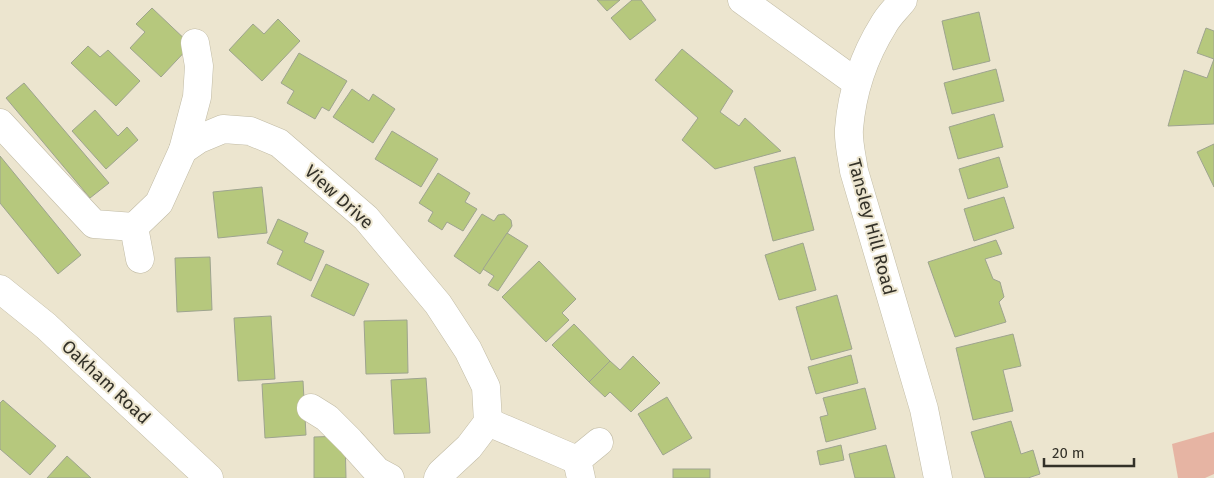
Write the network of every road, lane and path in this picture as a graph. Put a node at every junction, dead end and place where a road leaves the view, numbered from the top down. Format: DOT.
graph roads {
  1 [pos="742,0"];
  2 [pos="903,0"];
  3 [pos="195,43"];
  4 [pos="857,82"];
  5 [pos="0,123"];
  6 [pos="183,150"];
  7 [pos="134,227"];
  8 [pos="140,259"];
  9 [pos="0,289"];
  10 [pos="311,408"];
  11 [pos="488,422"];
  12 [pos="599,442"];
  13 [pos="579,469"];
  14 [pos="196,474"];
  15 [pos="390,478"];
  16 [pos="438,478"];
  17 [pos="938,478"];
  1 -- 4 [label="street"];
  2 -- 4 [label="street, Tansley Hill Road"];
  3 -- 6 [label="street"];
  4 -- 17 [label="street, Tansley Hill Road"];
  5 -- 7 [label="street"];
  6 -- 7 [label="street"];
  6 -- 11 [label="street, View Drive"];
  7 -- 8 [label="street"];
  9 -- 14 [label="street, Oakham Road"];
  10 -- 15 [label="street"];
  11 -- 13 [label="street"];
  11 -- 16 [label="street"];
  12 -- 13 [label="street"];
}
